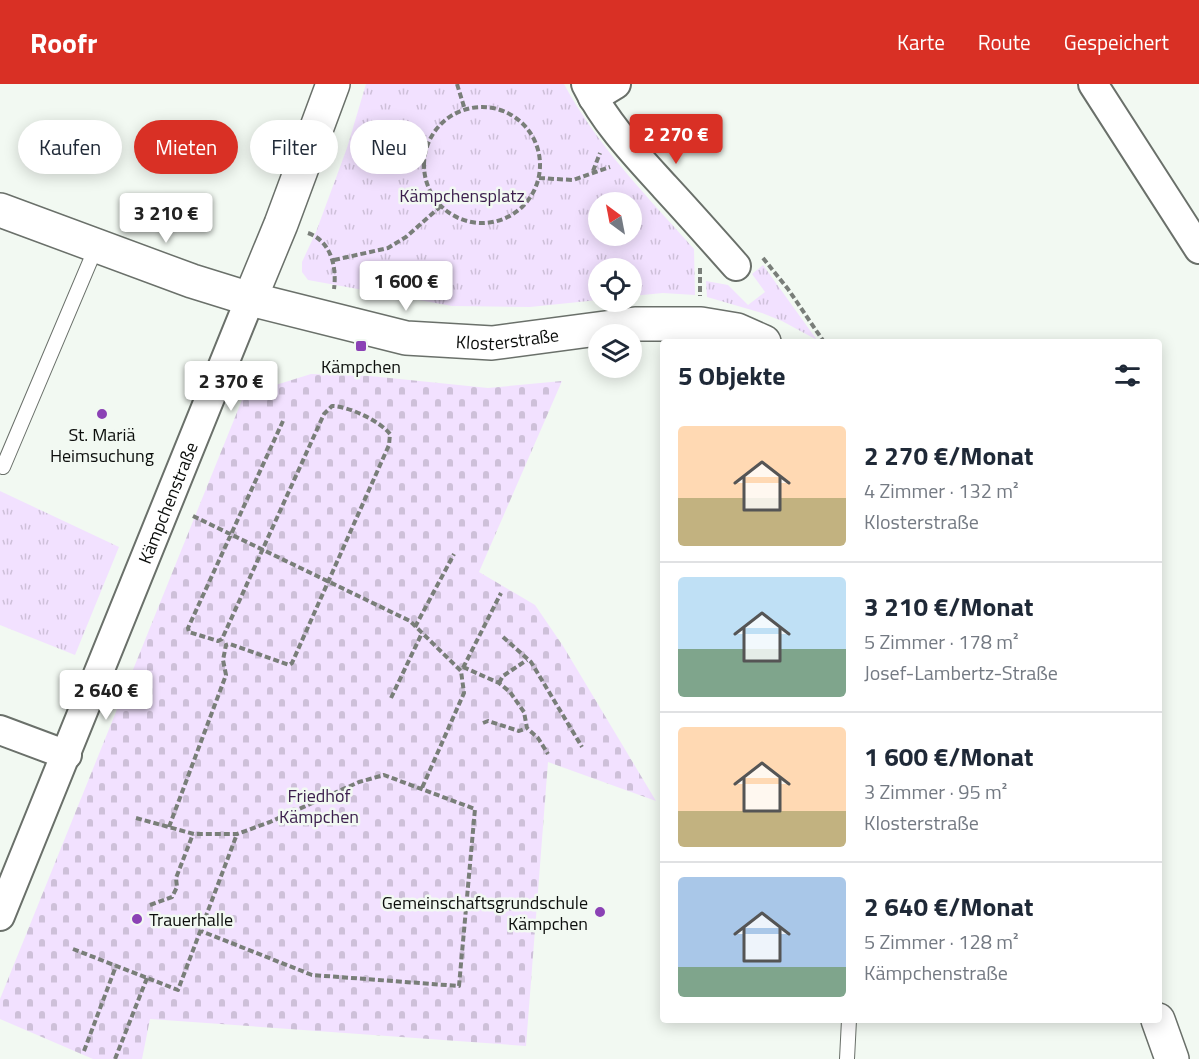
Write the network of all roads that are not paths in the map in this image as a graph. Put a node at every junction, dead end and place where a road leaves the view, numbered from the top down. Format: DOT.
graph roads {
  1 [pos="333,84"];
  2 [pos="1093,84"];
  3 [pos="598,89"];
  4 [pos="0,210"];
  5 [pos="97,245"];
  6 [pos="1199,249"];
  7 [pos="747,260"];
  8 [pos="250,299"];
  9 [pos="757,339"];
  10 [pos="3,467"];
  11 [pos="0,730"];
  12 [pos="67,755"];
  13 [pos="0,916"];
  14 [pos="849,1023"];
  15 [pos="1159,1023"];
  16 [pos="847,1059"];
  17 [pos="1172,1059"];
  1 -- 8 [label="main road, Kämpchenstraße"];
  2 -- 6 [label="street"];
  3 -- 7 [label="street"];
  4 -- 5 [label="main road, Klosterstraße"];
  5 -- 8 [label="main road, Klosterstraße"];
  5 -- 10 [label="lane"];
  8 -- 9 [label="main road, Klosterstraße"];
  8 -- 12 [label="street, Kämpchenstraße"];
  11 -- 12 [label="street"];
  12 -- 13 [label="street, Kämpchenstraße"];
  14 -- 16 [label="lane"];
  15 -- 17 [label="main road"];
}
